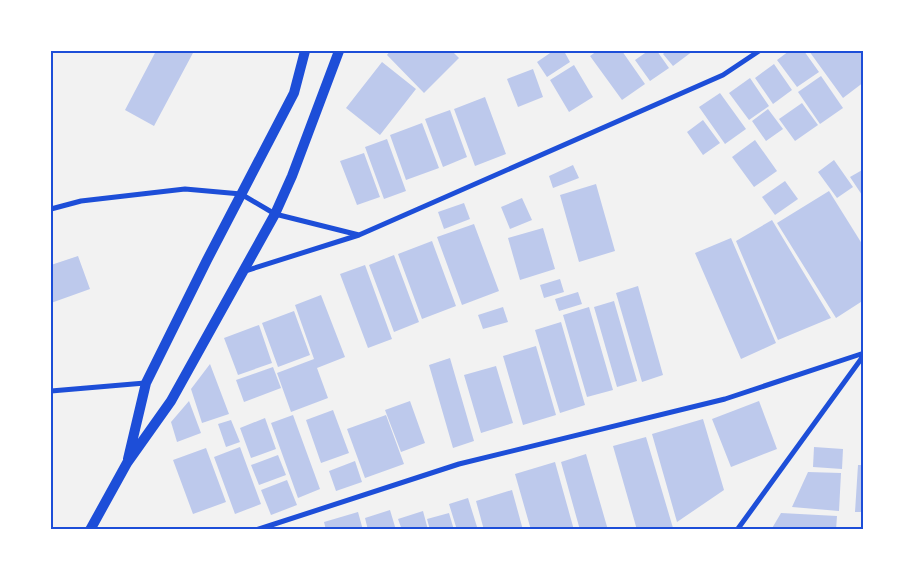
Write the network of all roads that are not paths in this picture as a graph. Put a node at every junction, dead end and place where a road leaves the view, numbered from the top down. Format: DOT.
graph roads {
  1 [pos="305,51"];
  2 [pos="339,51"];
  3 [pos="759,51"];
  4 [pos="241,194"];
  5 [pos="51,209"];
  6 [pos="275,214"];
  7 [pos="359,235"];
  8 [pos="242,272"];
  9 [pos="864,354"];
  10 [pos="146,383"];
  11 [pos="51,391"];
  12 [pos="127,464"];
  13 [pos="90,530"];
  14 [pos="256,530"];
  15 [pos="737,530"];
  1 -- 4 [label="main road"];
  2 -- 6 [label="main road"];
  3 -- 7 [label="street"];
  4 -- 5 [label="street"];
  4 -- 6 [label="street"];
  4 -- 10 [label="main road"];
  6 -- 7 [label="street"];
  6 -- 8 [label="main road"];
  7 -- 8 [label="street"];
  8 -- 12 [label="main road"];
  9 -- 14 [label="street"];
  9 -- 15 [label="street"];
  10 -- 11 [label="street"];
  10 -- 12 [label="main road"];
  12 -- 13 [label="main road"];
}
